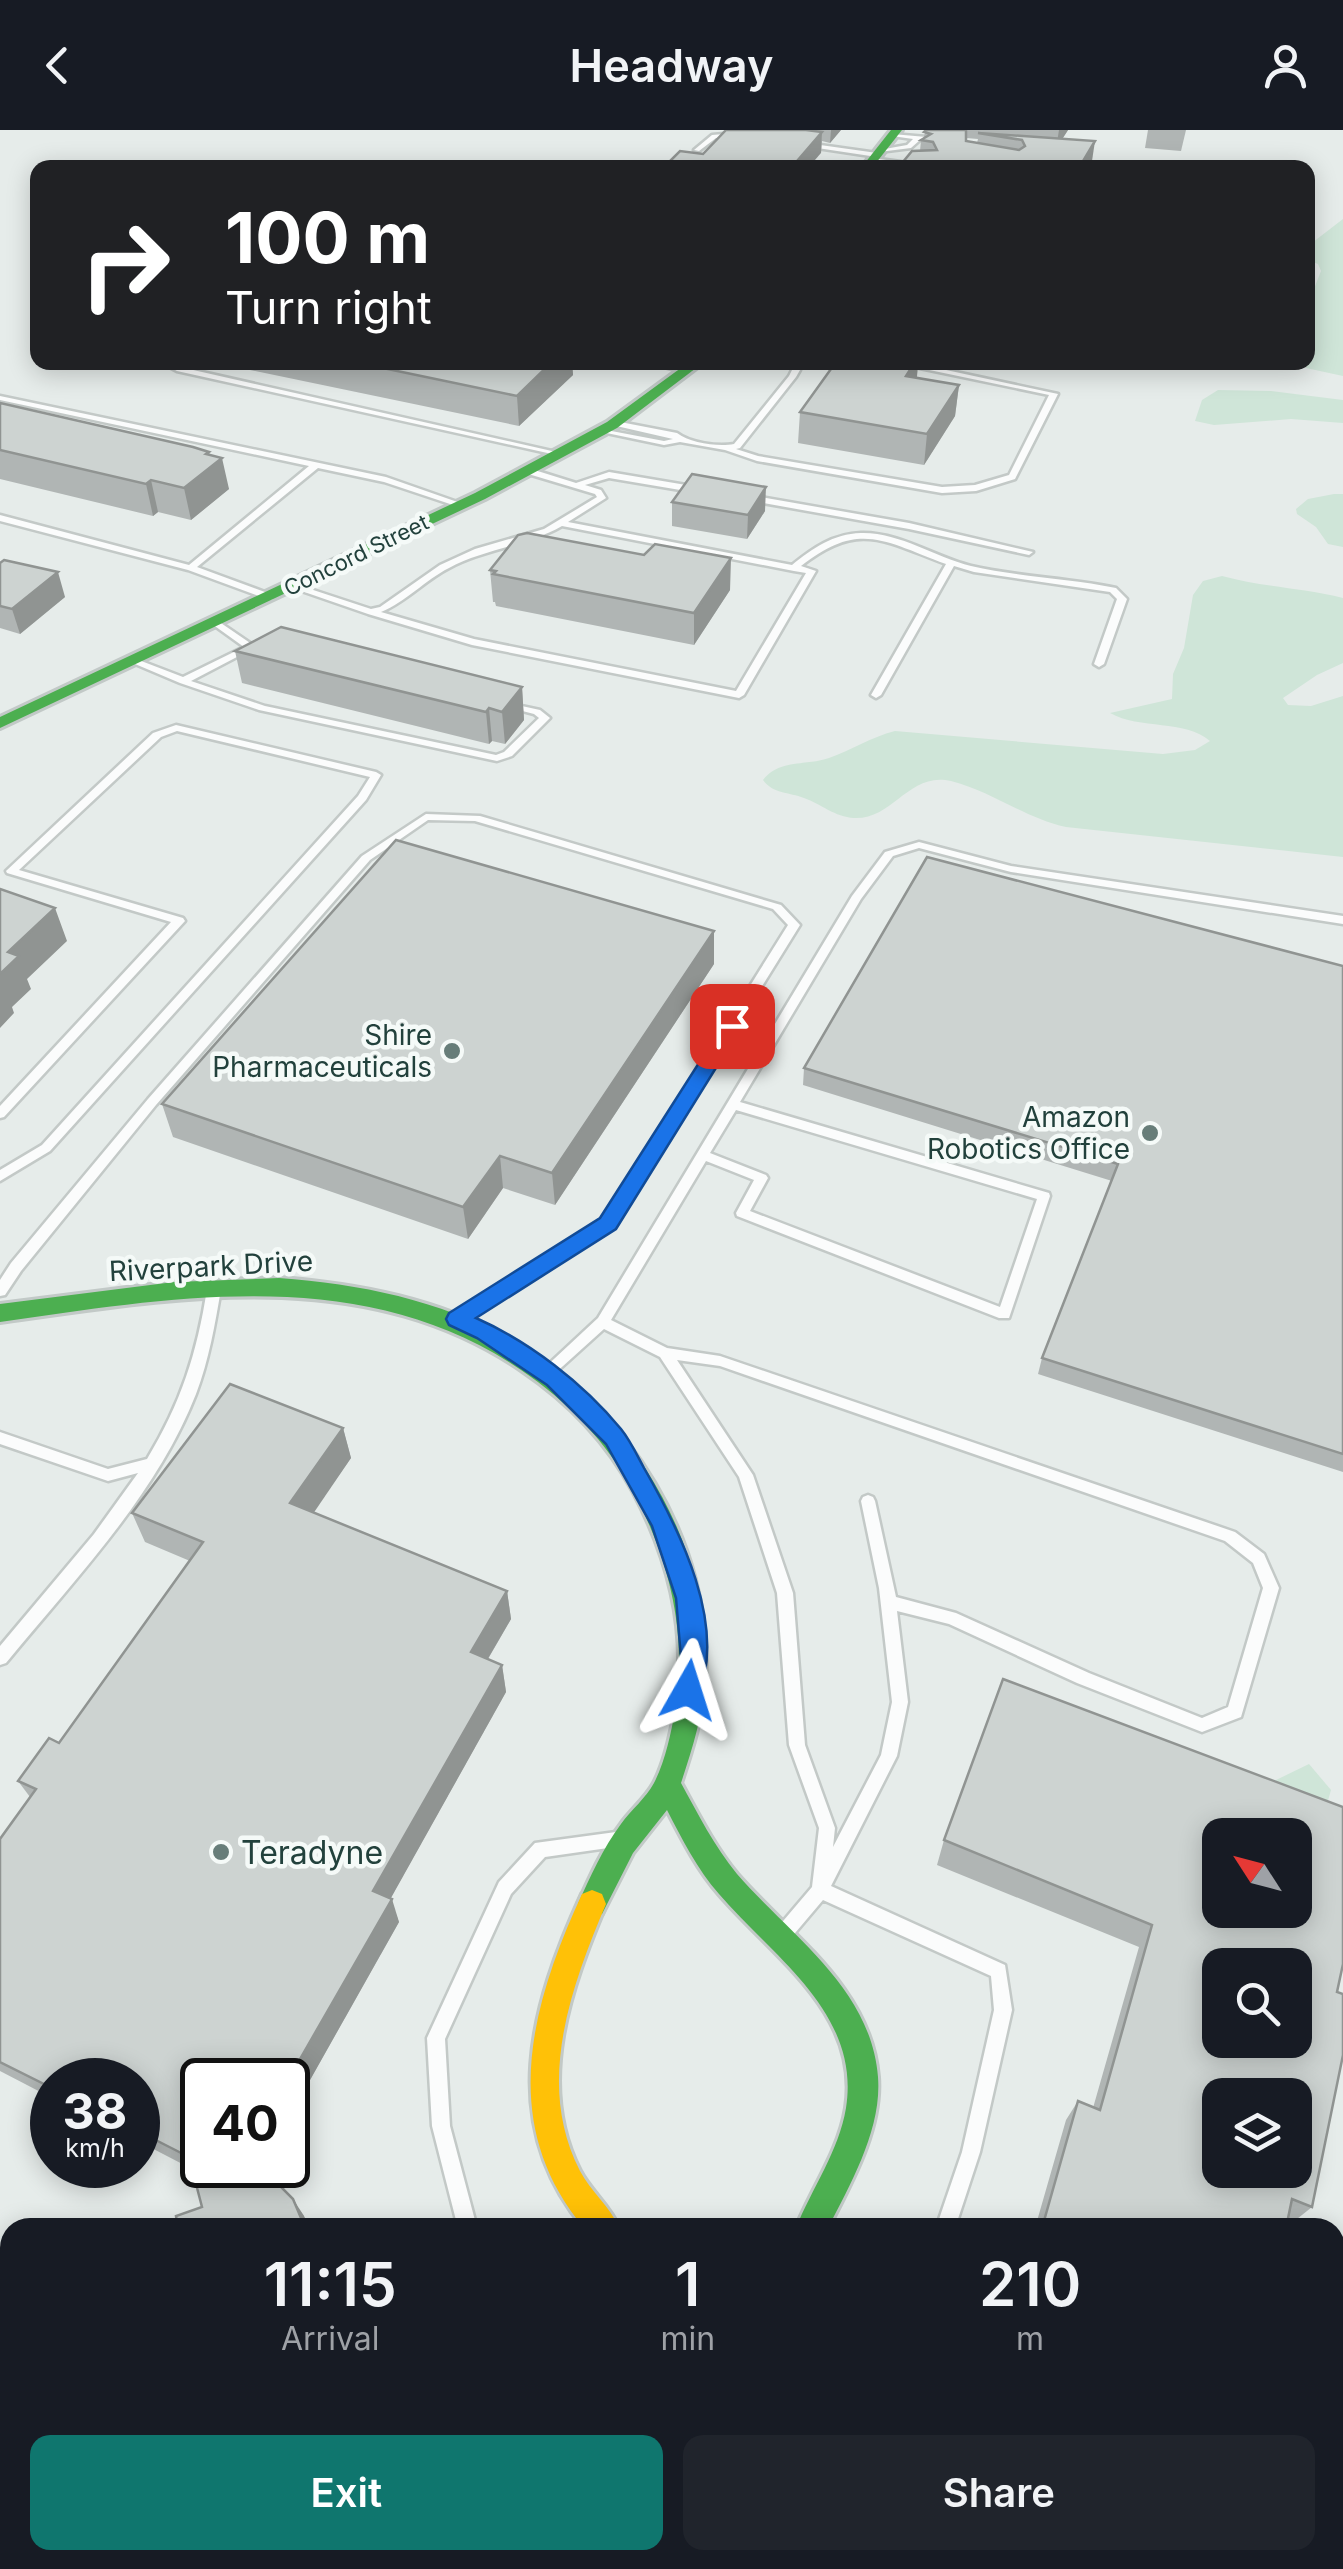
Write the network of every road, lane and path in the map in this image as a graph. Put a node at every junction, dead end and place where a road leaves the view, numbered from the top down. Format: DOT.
graph roads {
  1 [pos="745,136"];
  2 [pos="955,142"];
  3 [pos="795,144"];
  4 [pos="886,148"];
  5 [pos="697,150"];
  6 [pos="912,160"];
  7 [pos="177,370"];
  8 [pos="687,370"];
  9 [pos="796,370"];
  10 [pos="935,370"];
  11 [pos="0,398"];
  12 [pos="608,427"];
  13 [pos="680,440"];
  14 [pos="726,448"];
  15 [pos="561,454"];
  16 [pos="316,465"];
  17 [pos="528,471"];
  18 [pos="577,485"];
  19 [pos="716,493"];
  20 [pos="736,496"];
  21 [pos="462,504"];
  22 [pos="0,518"];
  23 [pos="560,524"];
  24 [pos="1029,552"];
  25 [pos="951,564"];
  26 [pos="191,568"];
  27 [pos="794,568"];
  28 [pos="292,586"];
  29 [pos="270,596"];
  30 [pos="370,612"];
  31 [pos="215,622"];
  32 [pos="251,646"];
  33 [pos="265,648"];
  34 [pos="133,660"];
  35 [pos="1099,664"];
  36 [pos="183,681"];
  37 [pos="876,695"];
  38 [pos="499,703"];
  39 [pos="0,723"];
  40 [pos="1343,920"];
  41 [pos="734,1105"];
  42 [pos="0,1114"];
  43 [pos="704,1155"];
  44 [pos="0,1176"];
  45 [pos="214,1290"];
  46 [pos="0,1292"];
  47 [pos="0,1313"];
  48 [pos="457,1319"];
  49 [pos="604,1322"];
  50 [pos="665,1353"];
  51 [pos="546,1372"];
  52 [pos="0,1438"];
  53 [pos="149,1464"];
  54 [pos="868,1500"];
  55 [pos="888,1602"];
  56 [pos="0,1658"];
  57 [pos="668,1784"];
  58 [pos="626,1838"];
  59 [pos="820,1890"];
  60 [pos="781,1937"];
  61 [pos="465,2218"];
  62 [pos="596,2218"];
  63 [pos="816,2218"];
  64 [pos="948,2218"];
  1 -- 5 [label="lane"];
  2 -- 4 [label="lane"];
  3 -- 4 [label="lane"];
  4 -- 6 [label="lane"];
  7 -- 15 [label="lane"];
  8 -- 12 [label="street, Concord Street"];
  9 -- 14 [label="lane"];
  10 -- 14 [label="lane"];
  11 -- 16 [label="lane"];
  12 -- 13 [label="lane"];
  12 -- 13 [label="lane"];
  12 -- 15 [label="street, Concord Street"];
  13 -- 14 [label="lane"];
  15 -- 17 [label="street, Concord Street"];
  16 -- 21 [label="lane"];
  16 -- 26 [label="lane"];
  17 -- 18 [label="lane"];
  17 -- 21 [label="street, Concord Street"];
  18 -- 19 [label="lane"];
  18 -- 23 [label="lane"];
  20 -- 24 [label="lane"];
  21 -- 28 [label="street, Concord Street"];
  22 -- 26 [label="lane"];
  23 -- 27 [label="lane"];
  23 -- 30 [label="lane"];
  25 -- 27 [label="lane"];
  25 -- 35 [label="lane"];
  25 -- 37 [label="lane"];
  26 -- 29 [label="lane"];
  27 -- 30 [label="lane"];
  28 -- 29 [label="street, Concord Street"];
  28 -- 30 [label="lane"];
  29 -- 31 [label="street, Concord Street"];
  31 -- 32 [label="lane"];
  31 -- 34 [label="street, Concord Street"];
  32 -- 33 [label="lane"];
  32 -- 36 [label="lane"];
  34 -- 36 [label="lane"];
  34 -- 39 [label="street, Concord Street"];
  36 -- 38 [label="lane"];
  40 -- 41 [label="lane"];
  41 -- 43 [label="lane"];
  41 -- 43 [label="lane"];
  42 -- 44 [label="lane"];
  43 -- 49 [label="lane"];
  45 -- 47 [label="street, Riverpark Drive"];
  45 -- 48 [label="street, Riverpark Drive"];
  45 -- 53 [label="lane"];
  46 -- 48 [label="lane"];
  48 -- 51 [label="street, Riverpark Drive"];
  49 -- 50 [label="lane"];
  49 -- 51 [label="lane"];
  50 -- 55 [label="lane"];
  50 -- 59 [label="lane"];
  51 -- 57 [label="street, Riverpark Drive"];
  52 -- 53 [label="lane"];
  53 -- 56 [label="lane"];
  54 -- 55 [label="lane"];
  55 -- 59 [label="lane"];
  57 -- 58 [label="street, Riverpark Drive"];
  57 -- 60 [label="street"];
  58 -- 61 [label="lane"];
  58 -- 62 [label="street, Riverpark Drive"];
  59 -- 60 [label="lane"];
  59 -- 64 [label="lane"];
  60 -- 63 [label="street"];
}
